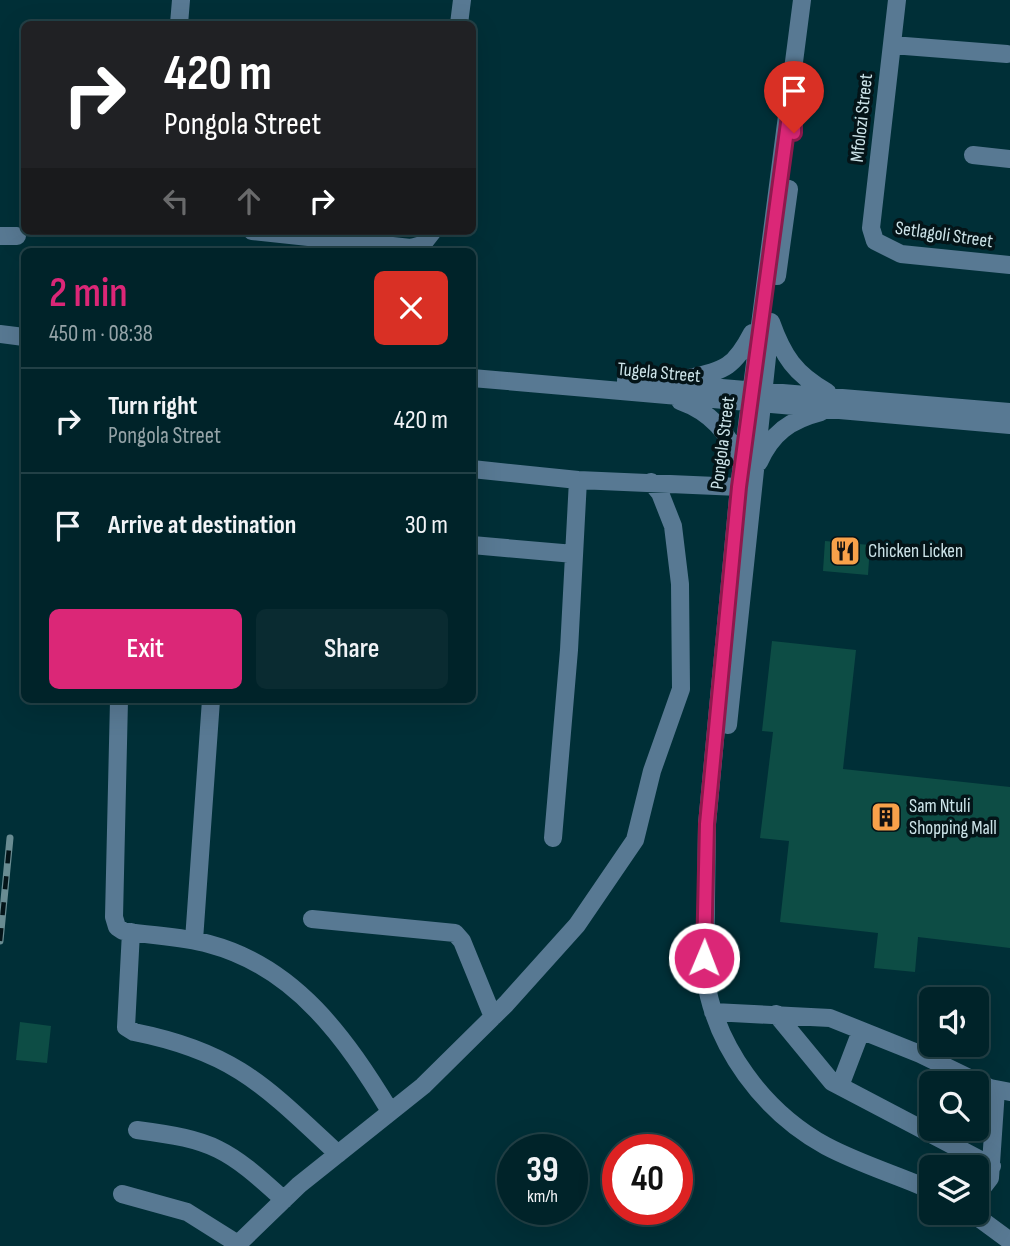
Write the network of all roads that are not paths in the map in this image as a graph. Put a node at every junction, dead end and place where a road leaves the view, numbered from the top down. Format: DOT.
graph roads {
  1 [pos="181,0"];
  2 [pos="462,0"];
  3 [pos="802,0"];
  4 [pos="897,0"];
  5 [pos="179,21"];
  6 [pos="459,21"];
  7 [pos="892,45"];
  8 [pos="1007,54"];
  9 [pos="973,155"];
  10 [pos="1010,159"];
  11 [pos="320,235"];
  12 [pos="430,235"];
  13 [pos="875,241"];
  14 [pos="1010,265"];
  15 [pos="765,320"];
  16 [pos="476,376"];
  17 [pos="662,388"];
  18 [pos="756,396"];
  19 [pos="832,402"];
  20 [pos="1010,412"];
  21 [pos="1010,425"];
  22 [pos="748,468"];
  23 [pos="476,469"];
  24 [pos="578,480"];
  25 [pos="651,482"];
  26 [pos="739,487"];
  27 [pos="476,545"];
  28 [pos="574,554"];
  29 [pos="119,703"];
  30 [pos="211,703"];
  31 [pos="553,838"];
  32 [pos="706,898"];
  33 [pos="312,919"];
  34 [pos="131,932"];
  35 [pos="194,940"];
  36 [pos="712,1012"];
  37 [pos="776,1014"];
  38 [pos="493,1017"];
  39 [pos="861,1031"];
  40 [pos="839,1086"];
  41 [pos="1003,1091"];
  42 [pos="390,1111"];
  43 [pos="137,1130"];
  44 [pos="338,1154"];
  45 [pos="992,1166"];
  46 [pos="989,1179"];
  47 [pos="919,1185"];
  48 [pos="122,1194"];
  49 [pos="284,1200"];
  50 [pos="988,1225"];
  51 [pos="1010,1241"];
  52 [pos="237,1245"];
  1 -- 5 [label="street"];
  2 -- 6 [label="street"];
  3 -- 15 [label="street, Pongola Street"];
  4 -- 7 [label="street, Mfolozi Street"];
  7 -- 8 [label="street"];
  7 -- 13 [label="street, Mfolozi Street"];
  9 -- 10 [label="street"];
  11 -- 12 [label="street"];
  13 -- 14 [label="street, Setlagoli Street"];
  15 -- 17 [label="street"];
  15 -- 18 [label="street, Pongola Street"];
  15 -- 19 [label="street"];
  16 -- 17 [label="street, Tugela Street"];
  17 -- 18 [label="street, Tugela Street"];
  17 -- 22 [label="street"];
  18 -- 19 [label="street, Tugela Street"];
  18 -- 22 [label="street, Pongola Street"];
  19 -- 20 [label="street, Tugela Street"];
  19 -- 21 [label="street, Tugela Street"];
  19 -- 22 [label="street"];
  22 -- 26 [label="street, Pongola Street"];
  22 -- 32 [label="street, Pongola Street"];
  23 -- 24 [label="street"];
  24 -- 25 [label="street"];
  24 -- 28 [label="street"];
  25 -- 26 [label="street"];
  25 -- 38 [label="street"];
  26 -- 32 [label="street, Pongola Street"];
  27 -- 28 [label="street"];
  28 -- 31 [label="street"];
  29 -- 34 [label="street"];
  30 -- 35 [label="street"];
  32 -- 36 [label="street, Pongola Street"];
  33 -- 38 [label="street"];
  34 -- 35 [label="street"];
  34 -- 44 [label="street"];
  35 -- 42 [label="street"];
  36 -- 37 [label="street"];
  36 -- 47 [label="street, Pongola Street"];
  37 -- 39 [label="street"];
  37 -- 40 [label="street"];
  38 -- 42 [label="street"];
  39 -- 40 [label="street"];
  39 -- 41 [label="street"];
  40 -- 45 [label="street"];
  41 -- 45 [label="street"];
  42 -- 44 [label="street"];
  43 -- 49 [label="street"];
  44 -- 49 [label="street"];
  45 -- 46 [label="street"];
  48 -- 52 [label="street"];
  49 -- 52 [label="street"];
  50 -- 51 [label="street"];
}
